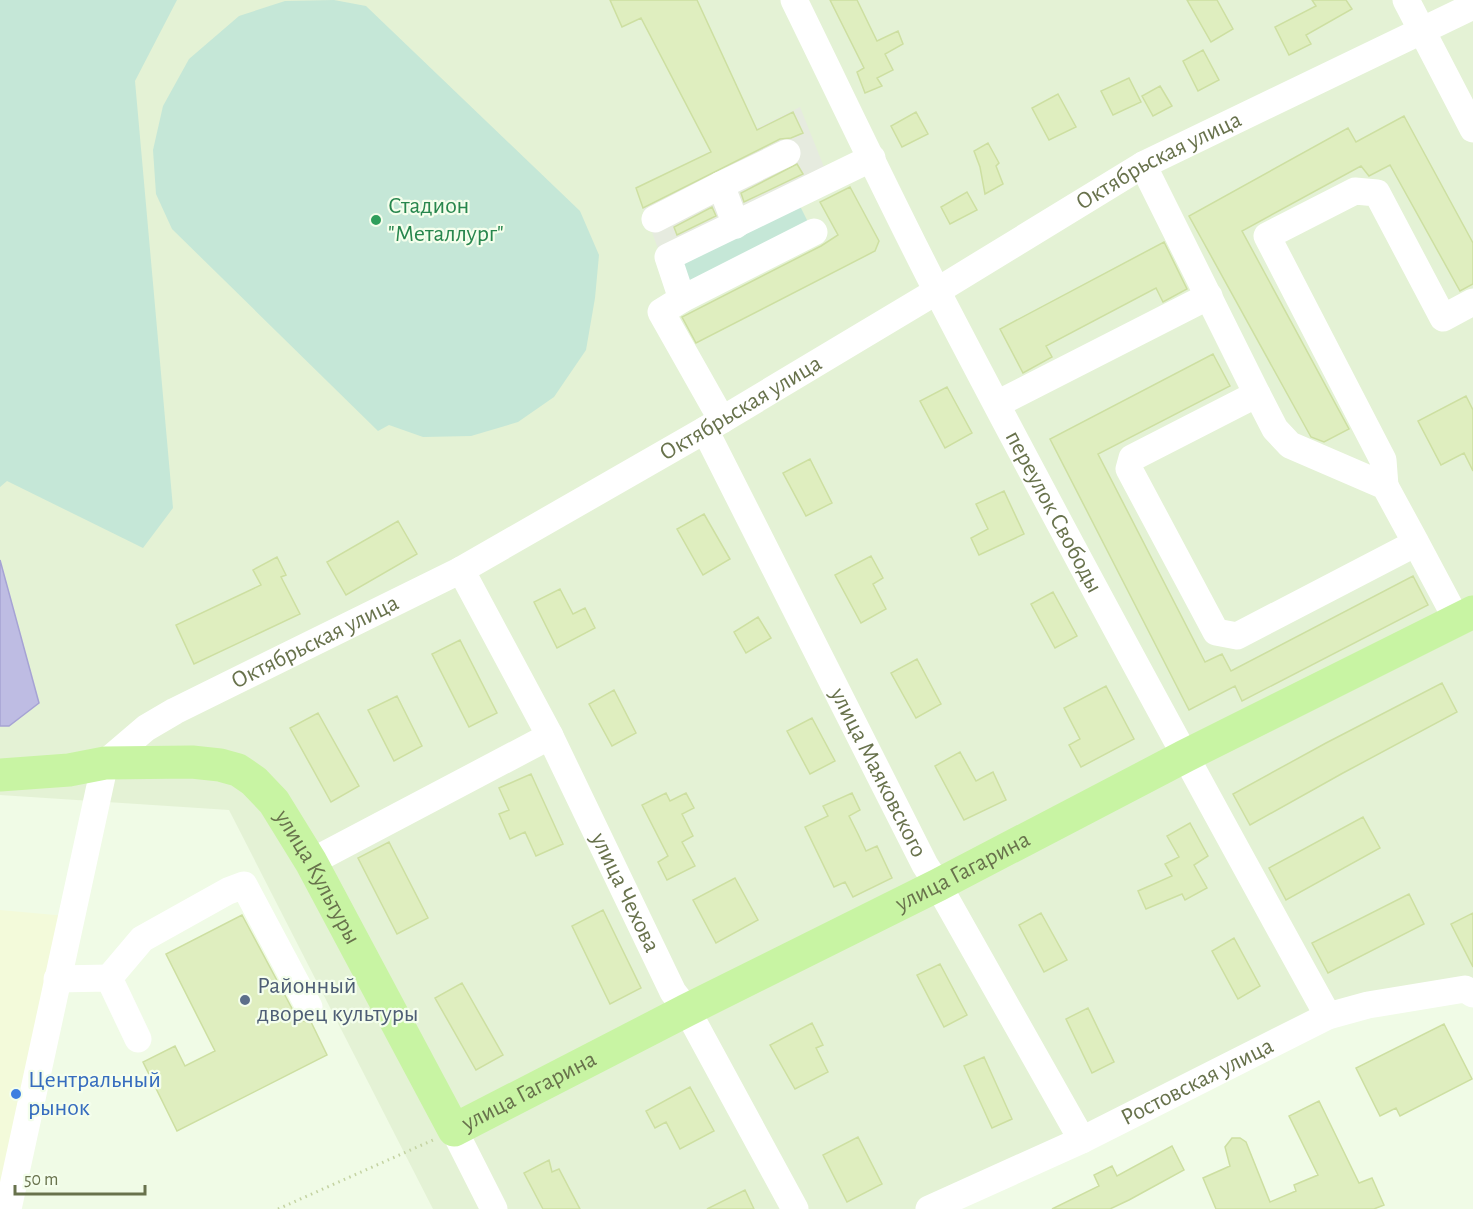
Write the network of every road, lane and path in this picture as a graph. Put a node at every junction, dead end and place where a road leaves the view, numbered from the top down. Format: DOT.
graph roads {
  1 [pos="794,0"];
  2 [pos="1406,0"];
  3 [pos="1473,6"];
  4 [pos="1422,32"];
  5 [pos="1473,129"];
  6 [pos="787,153"];
  7 [pos="872,158"];
  8 [pos="1143,165"];
  9 [pos="721,185"];
  10 [pos="655,219"];
  11 [pos="736,225"];
  12 [pos="814,232"];
  13 [pos="938,291"];
  14 [pos="1209,296"];
  15 [pos="682,299"];
  16 [pos="1473,302"];
  17 [pos="1257,394"];
  18 [pos="997,404"];
  19 [pos="713,425"];
  20 [pos="1384,486"];
  21 [pos="1416,543"];
  22 [pos="461,570"];
  23 [pos="1465,616"];
  24 [pos="550,736"];
  25 [pos="1185,756"];
  26 [pos="105,763"];
  27 [pos="0,775"];
  28 [pos="311,862"];
  29 [pos="938,885"];
  30 [pos="109,978"];
  31 [pos="57,979"];
  32 [pos="1473,994"];
  33 [pos="309,1007"];
  34 [pos="687,1010"];
  35 [pos="1328,1016"];
  36 [pos="138,1039"];
  37 [pos="454,1130"];
  38 [pos="1082,1140"];
  39 [pos="8,1209"];
  40 [pos="278,1209"];
  41 [pos="494,1209"];
  42 [pos="795,1209"];
  43 [pos="929,1209"];
  1 -- 7 [label="street, переулок Свободы"];
  2 -- 4 [label="street"];
  3 -- 4 [label="street, Октябрьская улица"];
  4 -- 5 [label="street"];
  4 -- 8 [label="street, Октябрьская улица"];
  6 -- 9 [label="street"];
  7 -- 11 [label="street"];
  7 -- 13 [label="street, переулок Свободы"];
  8 -- 13 [label="street, Октябрьская улица"];
  8 -- 14 [label="street"];
  9 -- 10 [label="street"];
  9 -- 11 [label="street"];
  11 -- 15 [label="street"];
  12 -- 15 [label="street"];
  13 -- 18 [label="street, переулок Свободы"];
  13 -- 19 [label="street, Октябрьская улица"];
  14 -- 17 [label="street"];
  14 -- 18 [label="street"];
  15 -- 19 [label="street, улица Маяковского"];
  16 -- 20 [label="street"];
  17 -- 20 [label="street"];
  17 -- 21 [label="street"];
  18 -- 25 [label="street, переулок Свободы"];
  19 -- 22 [label="street, Октябрьская улица"];
  19 -- 29 [label="street, улица Маяковского"];
  20 -- 21 [label="street"];
  21 -- 23 [label="street"];
  22 -- 24 [label="street, улица Чехова"];
  22 -- 26 [label="street, Октябрьская улица"];
  23 -- 25 [label="main road, улица Гагарина"];
  24 -- 28 [label="street"];
  24 -- 34 [label="street, улица Чехова"];
  25 -- 29 [label="main road, улица Гагарина"];
  25 -- 35 [label="street, переулок Свободы"];
  26 -- 27 [label="main road, Октябрьская улица"];
  26 -- 28 [label="main road, улица Культуры"];
  26 -- 31 [label="street"];
  28 -- 37 [label="main road, улица Культуры"];
  29 -- 34 [label="main road, улица Гагарина"];
  29 -- 38 [label="street, улица Маяковского"];
  30 -- 31 [label="street"];
  30 -- 33 [label="street"];
  30 -- 36 [label="street"];
  31 -- 39 [label="street"];
  32 -- 35 [label="street, Ростовская улица"];
  34 -- 37 [label="main road, улица Гагарина"];
  34 -- 42 [label="street, улица Чехова"];
  35 -- 38 [label="street, Ростовская улица"];
  37 -- 40 [label="path"];
  37 -- 41 [label="street, улица Культуры"];
  38 -- 43 [label="street, Ростовская улица"];
}
